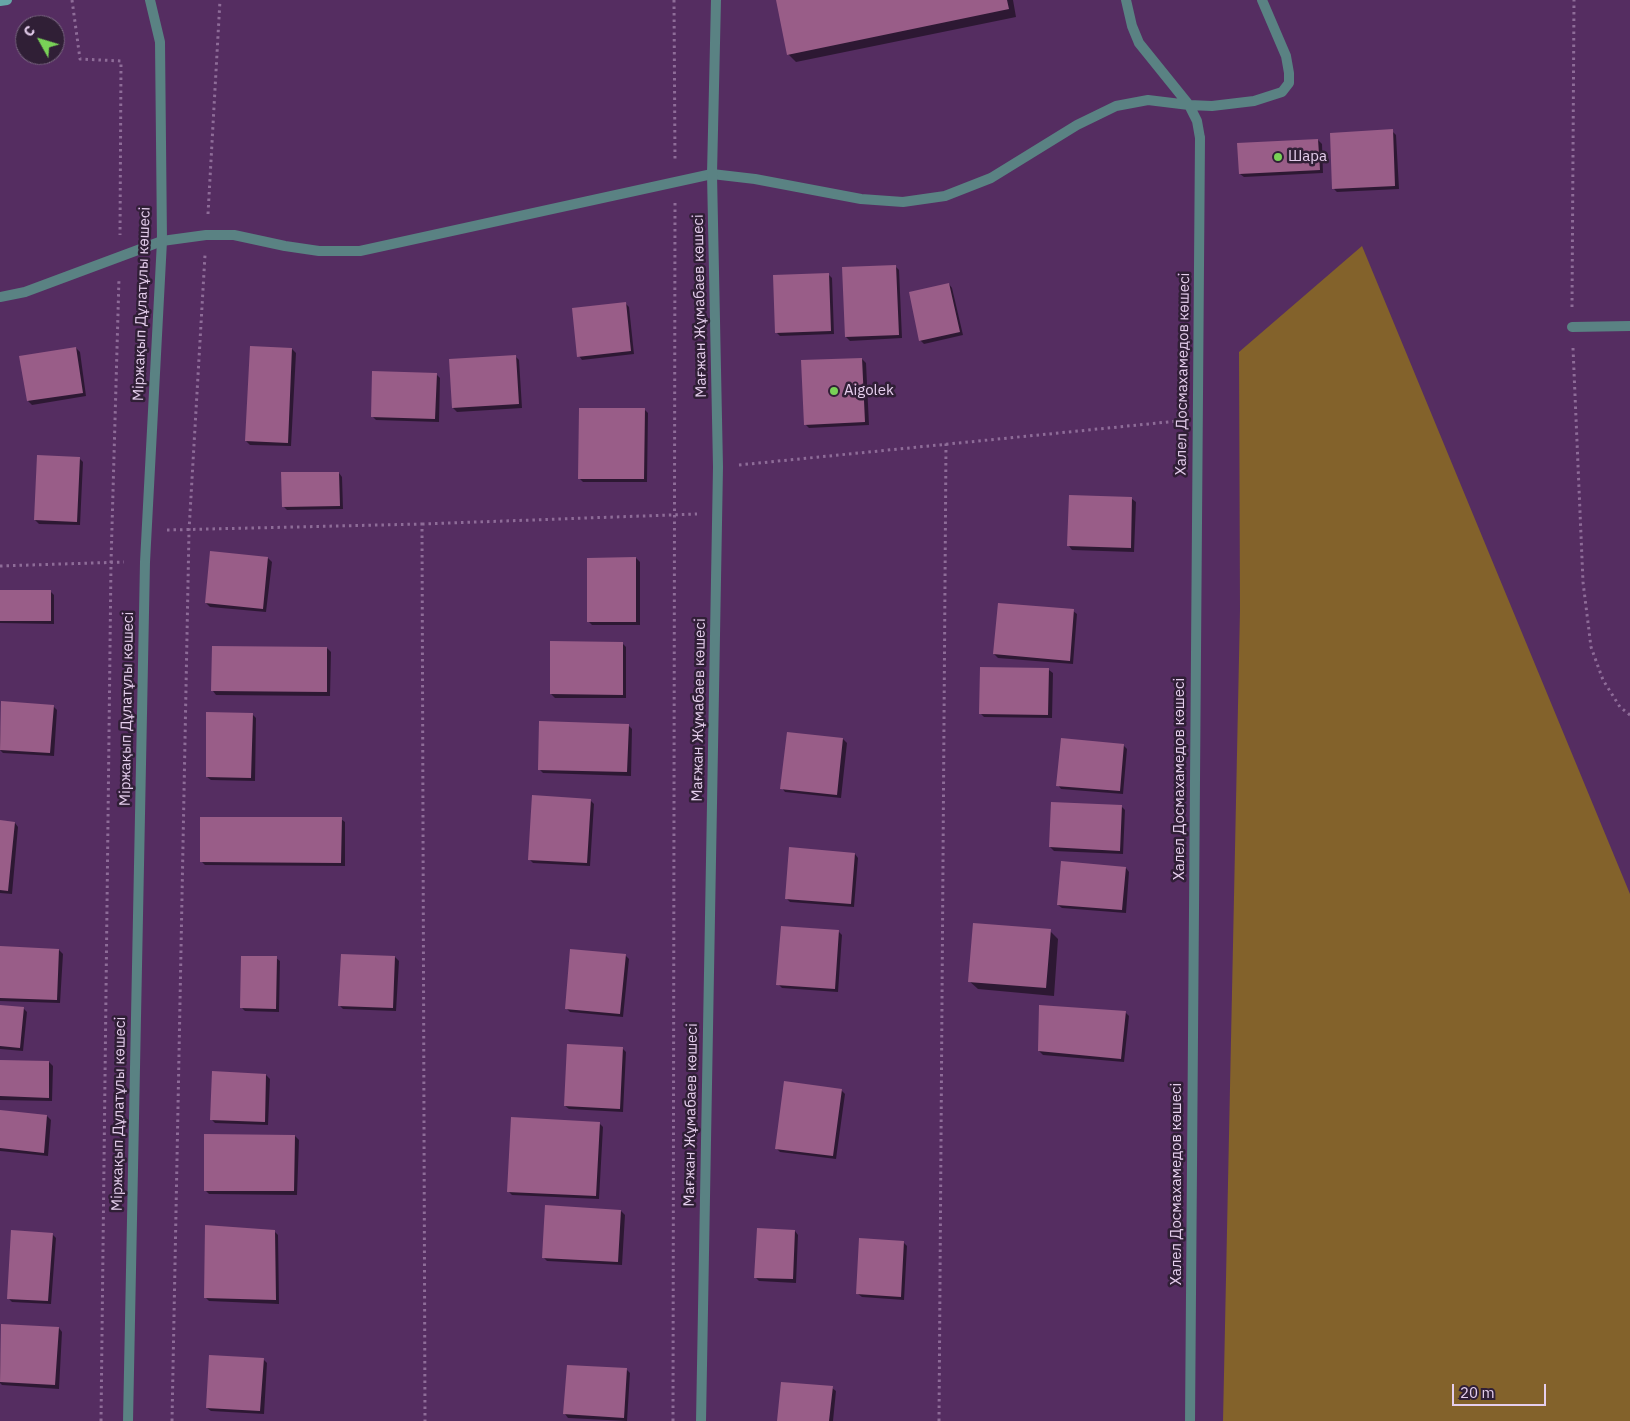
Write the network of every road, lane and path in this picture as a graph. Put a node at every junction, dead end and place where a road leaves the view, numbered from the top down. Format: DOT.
graph roads {
  1 [pos="7,0"];
  2 [pos="72,0"];
  3 [pos="150,0"];
  4 [pos="220,0"];
  5 [pos="674,0"];
  6 [pos="716,0"];
  7 [pos="1126,0"];
  8 [pos="1262,0"];
  9 [pos="1574,0"];
  10 [pos="0,1"];
  11 [pos="1189,105"];
  12 [pos="712,174"];
  13 [pos="675,180"];
  14 [pos="206,235"];
  15 [pos="162,240"];
  16 [pos="119,256"];
  17 [pos="0,297"];
  18 [pos="1572,326"];
  19 [pos="1630,326"];
  20 [pos="1197,419"];
  21 [pos="946,443"];
  22 [pos="718,467"];
  23 [pos="717,512"];
  24 [pos="676,515"];
  25 [pos="422,524"];
  26 [pos="147,530"];
  27 [pos="189,531"];
  28 [pos="145,562"];
  29 [pos="111,563"];
  30 [pos="0,566"];
  31 [pos="1630,715"];
  32 [pos="101,1421"];
  33 [pos="128,1421"];
  34 [pos="172,1421"];
  35 [pos="425,1421"];
  36 [pos="673,1421"];
  37 [pos="701,1421"];
  38 [pos="939,1421"];
  39 [pos="1190,1421"];
  1 -- 10 [label="main road"];
  2 -- 16 [label="path"];
  3 -- 15 [label="street, Міржақып Дұлатұлы көшесі"];
  4 -- 14 [label="path"];
  5 -- 13 [label="path"];
  6 -- 12 [label="street, Мағжан Жұмабаев көшесі"];
  7 -- 11 [label="street, Халел Досмахамедов көшесі"];
  8 -- 11 [label="street"];
  9 -- 18 [label="path"];
  11 -- 12 [label="street"];
  11 -- 20 [label="street, Халел Досмахамедов көшесі"];
  12 -- 13 [label="street"];
  12 -- 22 [label="street, Мағжан Жұмабаев көшесі"];
  13 -- 14 [label="street"];
  13 -- 24 [label="path"];
  14 -- 15 [label="street"];
  14 -- 27 [label="path"];
  15 -- 16 [label="street"];
  15 -- 26 [label="street, Міржақып Дұлатұлы көшесі"];
  16 -- 17 [label="street"];
  16 -- 29 [label="path"];
  18 -- 19 [label="street"];
  18 -- 31 [label="path"];
  20 -- 21 [label="path"];
  20 -- 39 [label="street, Халел Досмахамедов көшесі"];
  21 -- 22 [label="path"];
  21 -- 38 [label="path"];
  22 -- 23 [label="street, Мағжан Жұмабаев көшесі"];
  23 -- 24 [label="path"];
  23 -- 37 [label="street, Мағжан Жұмабаев көшесі"];
  24 -- 25 [label="path"];
  24 -- 36 [label="path"];
  25 -- 27 [label="path"];
  25 -- 35 [label="path"];
  26 -- 27 [label="path"];
  26 -- 28 [label="street, Міржақып Дұлатұлы көшесі"];
  27 -- 34 [label="path"];
  28 -- 29 [label="path"];
  28 -- 33 [label="street, Міржақып Дұлатұлы көшесі"];
  29 -- 30 [label="path"];
  29 -- 32 [label="path"];
}
